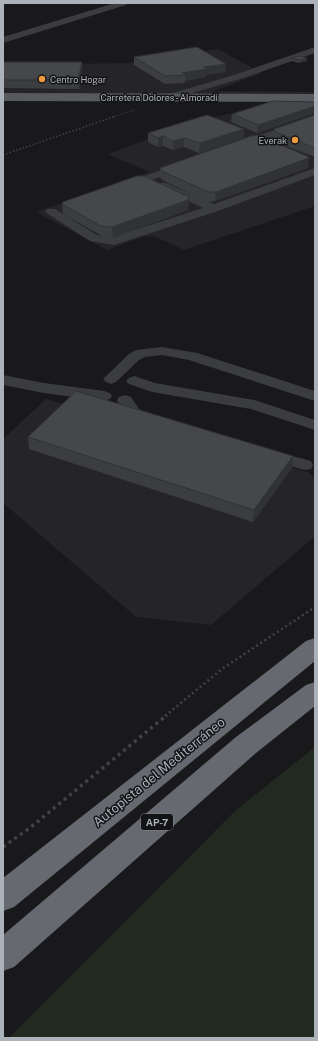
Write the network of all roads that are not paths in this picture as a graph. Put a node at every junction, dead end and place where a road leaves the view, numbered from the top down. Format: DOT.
graph roads {
  1 [pos="123,3"];
  2 [pos="3,40"];
  3 [pos="315,50"];
  4 [pos="3,97"];
  5 [pos="169,97"];
  6 [pos="315,98"];
  7 [pos="315,119"];
  8 [pos="245,133"];
  9 [pos="259,138"];
  10 [pos="273,144"];
  11 [pos="229,149"];
  12 [pos="192,163"];
  13 [pos="315,171"];
  14 [pos="147,179"];
  15 [pos="118,189"];
  16 [pos="66,207"];
  17 [pos="214,208"];
  18 [pos="128,361"];
  19 [pos="3,380"];
  20 [pos="107,385"];
  21 [pos="132,389"];
  22 [pos="315,396"];
  23 [pos="158,422"];
  24 [pos="315,425"];
  25 [pos="254,450"];
  26 [pos="305,466"];
  27 [pos="315,647"];
  28 [pos="315,692"];
  29 [pos="3,897"];
  30 [pos="3,956"];
  1 -- 2 [label="street"];
  3 -- 5 [label="street"];
  4 -- 5 [label="main road, Carretera Dolores - Almoradí"];
  5 -- 6 [label="main road, Carretera Dolores - Almoradí"];
  7 -- 9 [label="street"];
  8 -- 9 [label="street"];
  9 -- 10 [label="street"];
  9 -- 11 [label="street"];
  12 -- 14 [label="street"];
  13 -- 17 [label="street"];
  14 -- 15 [label="street"];
  14 -- 17 [label="street"];
  16 -- 17 [label="street"];
  18 -- 20 [label="street"];
  18 -- 21 [label="street"];
  18 -- 22 [label="street"];
  19 -- 20 [label="street"];
  20 -- 21 [label="street"];
  20 -- 21 [label="street"];
  21 -- 23 [label="street"];
  21 -- 24 [label="street"];
  25 -- 26 [label="street"];
  27 -- 29 [label="highway, Autopista del Mediterráneo"];
  28 -- 30 [label="highway, AP-7"];
}
